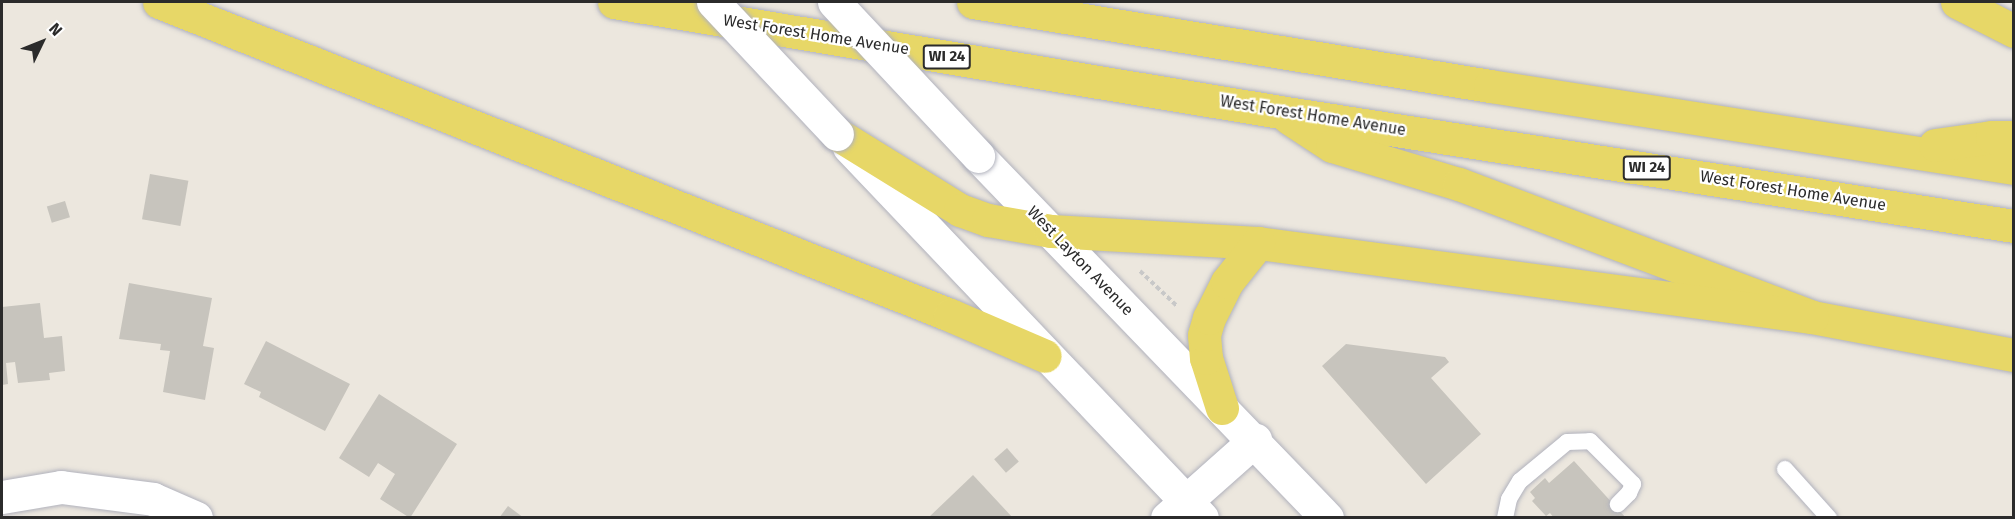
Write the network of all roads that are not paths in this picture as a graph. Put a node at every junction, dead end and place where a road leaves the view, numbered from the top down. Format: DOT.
graph roads {
  1 [pos="159,2"];
  2 [pos="614,2"];
  3 [pos="713,2"];
  4 [pos="834,2"];
  5 [pos="973,2"];
  6 [pos="1957,2"];
  7 [pos="2013,31"];
  8 [pos="1280,112"];
  9 [pos="837,134"];
  10 [pos="2013,137"];
  11 [pos="1905,150"];
  12 [pos="2013,168"];
  13 [pos="2013,226"];
  14 [pos="1051,231"];
  15 [pos="1258,243"];
  16 [pos="1812,317"];
  17 [pos="2013,355"];
  18 [pos="1045,356"];
  19 [pos="1222,408"];
  20 [pos="1255,440"];
  21 [pos="1785,469"];
  22 [pos="2,497"];
  23 [pos="1618,504"];
  24 [pos="1185,512"];
  25 [pos="196,518"];
  26 [pos="1327,518"];
  27 [pos="1504,518"];
  28 [pos="1828,518"];
  1 -- 18 [label="main road"];
  2 -- 8 [label="main road, West Forest Home Avenue / WI 24"];
  3 -- 9 [label="main road, bridge"];
  4 -- 14 [label="main road, West Layton Avenue, bridge"];
  5 -- 11 [label="main road"];
  6 -- 7 [label="main road"];
  8 -- 13 [label="main road, West Forest Home Avenue / WI 24"];
  8 -- 16 [label="main road"];
  9 -- 14 [label="main road"];
  9 -- 18 [label="main road"];
  10 -- 11 [label="main road"];
  11 -- 12 [label="main road"];
  14 -- 15 [label="main road"];
  14 -- 19 [label="main road, West Layton Avenue"];
  15 -- 16 [label="main road"];
  15 -- 19 [label="main road"];
  16 -- 17 [label="main road"];
  18 -- 24 [label="main road"];
  19 -- 20 [label="main road, West Layton Avenue"];
  20 -- 24 [label="main road"];
  20 -- 26 [label="main road, West Layton Avenue"];
  21 -- 28 [label="lane"];
  22 -- 25 [label="main road"];
  23 -- 27 [label="lane"];
}
